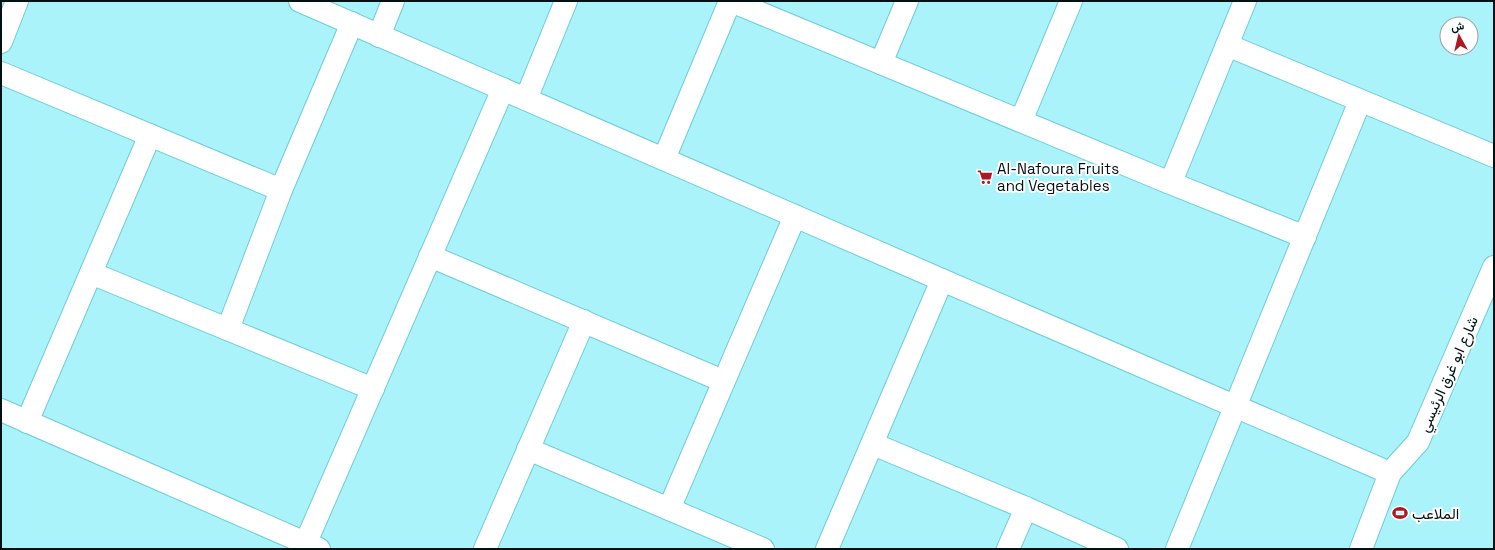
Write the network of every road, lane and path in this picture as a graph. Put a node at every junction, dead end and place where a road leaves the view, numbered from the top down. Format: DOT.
graph roads {
  1 [pos="17,1"];
  2 [pos="300,1"];
  3 [pos="393,1"];
  4 [pos="566,1"];
  5 [pos="731,1"];
  6 [pos="907,1"];
  7 [pos="1071,1"];
  8 [pos="1245,1"];
  9 [pos="352,23"];
  10 [pos="379,36"];
  11 [pos="1,42"];
  12 [pos="1227,45"];
  13 [pos="881,63"];
  14 [pos="1,73"];
  15 [pos="503,89"];
  16 [pos="526,99"];
  17 [pos="1360,101"];
  18 [pos="1021,121"];
  19 [pos="150,135"];
  20 [pos="1494,156"];
  21 [pos="664,159"];
  22 [pos="1168,182"];
  23 [pos="281,190"];
  24 [pos="795,216"];
  25 [pos="1305,237"];
  26 [pos="430,256"];
  27 [pos="1494,267"];
  28 [pos="91,273"];
  29 [pos="942,280"];
  30 [pos="584,321"];
  31 [pos="228,329"];
  32 [pos="723,381"];
  33 [pos="373,389"];
  34 [pos="1235,406"];
  35 [pos="1,410"];
  36 [pos="27,422"];
  37 [pos="873,444"];
  38 [pos="528,449"];
  39 [pos="1390,473"];
  40 [pos="1026,508"];
  41 [pos="668,509"];
  42 [pos="310,547"];
  43 [pos="485,549"];
  44 [pos="763,549"];
  45 [pos="827,549"];
  46 [pos="1008,549"];
  47 [pos="1117,549"];
  48 [pos="1177,549"];
  49 [pos="1361,549"];
  1 -- 11 [label="street"];
  2 -- 9 [label="street"];
  3 -- 10 [label="street"];
  4 -- 16 [label="street"];
  5 -- 13 [label="street"];
  5 -- 21 [label="street"];
  6 -- 13 [label="street"];
  7 -- 18 [label="street"];
  8 -- 12 [label="street"];
  9 -- 10 [label="street"];
  9 -- 23 [label="street"];
  10 -- 15 [label="street"];
  12 -- 17 [label="street"];
  12 -- 22 [label="street"];
  13 -- 18 [label="street"];
  14 -- 19 [label="street"];
  15 -- 16 [label="street"];
  15 -- 26 [label="street"];
  16 -- 21 [label="street"];
  17 -- 20 [label="street"];
  17 -- 25 [label="street"];
  18 -- 22 [label="street"];
  19 -- 23 [label="street"];
  19 -- 28 [label="street"];
  21 -- 24 [label="street"];
  22 -- 25 [label="street"];
  23 -- 31 [label="street"];
  24 -- 29 [label="street"];
  24 -- 32 [label="street"];
  25 -- 34 [label="street"];
  26 -- 30 [label="street"];
  26 -- 33 [label="street"];
  27 -- 39 [label="street, شارع ابو غرق الرئيسي"];
  28 -- 31 [label="street"];
  28 -- 36 [label="street"];
  29 -- 34 [label="street"];
  29 -- 37 [label="street"];
  30 -- 32 [label="street"];
  30 -- 38 [label="street"];
  31 -- 33 [label="street"];
  32 -- 41 [label="street"];
  33 -- 42 [label="street"];
  34 -- 39 [label="street"];
  34 -- 48 [label="street"];
  35 -- 36 [label="street"];
  36 -- 42 [label="street"];
  37 -- 40 [label="street"];
  37 -- 45 [label="street"];
  38 -- 41 [label="street"];
  38 -- 43 [label="street"];
  39 -- 49 [label="street"];
  40 -- 46 [label="street"];
  40 -- 47 [label="street"];
  41 -- 44 [label="street"];
}
